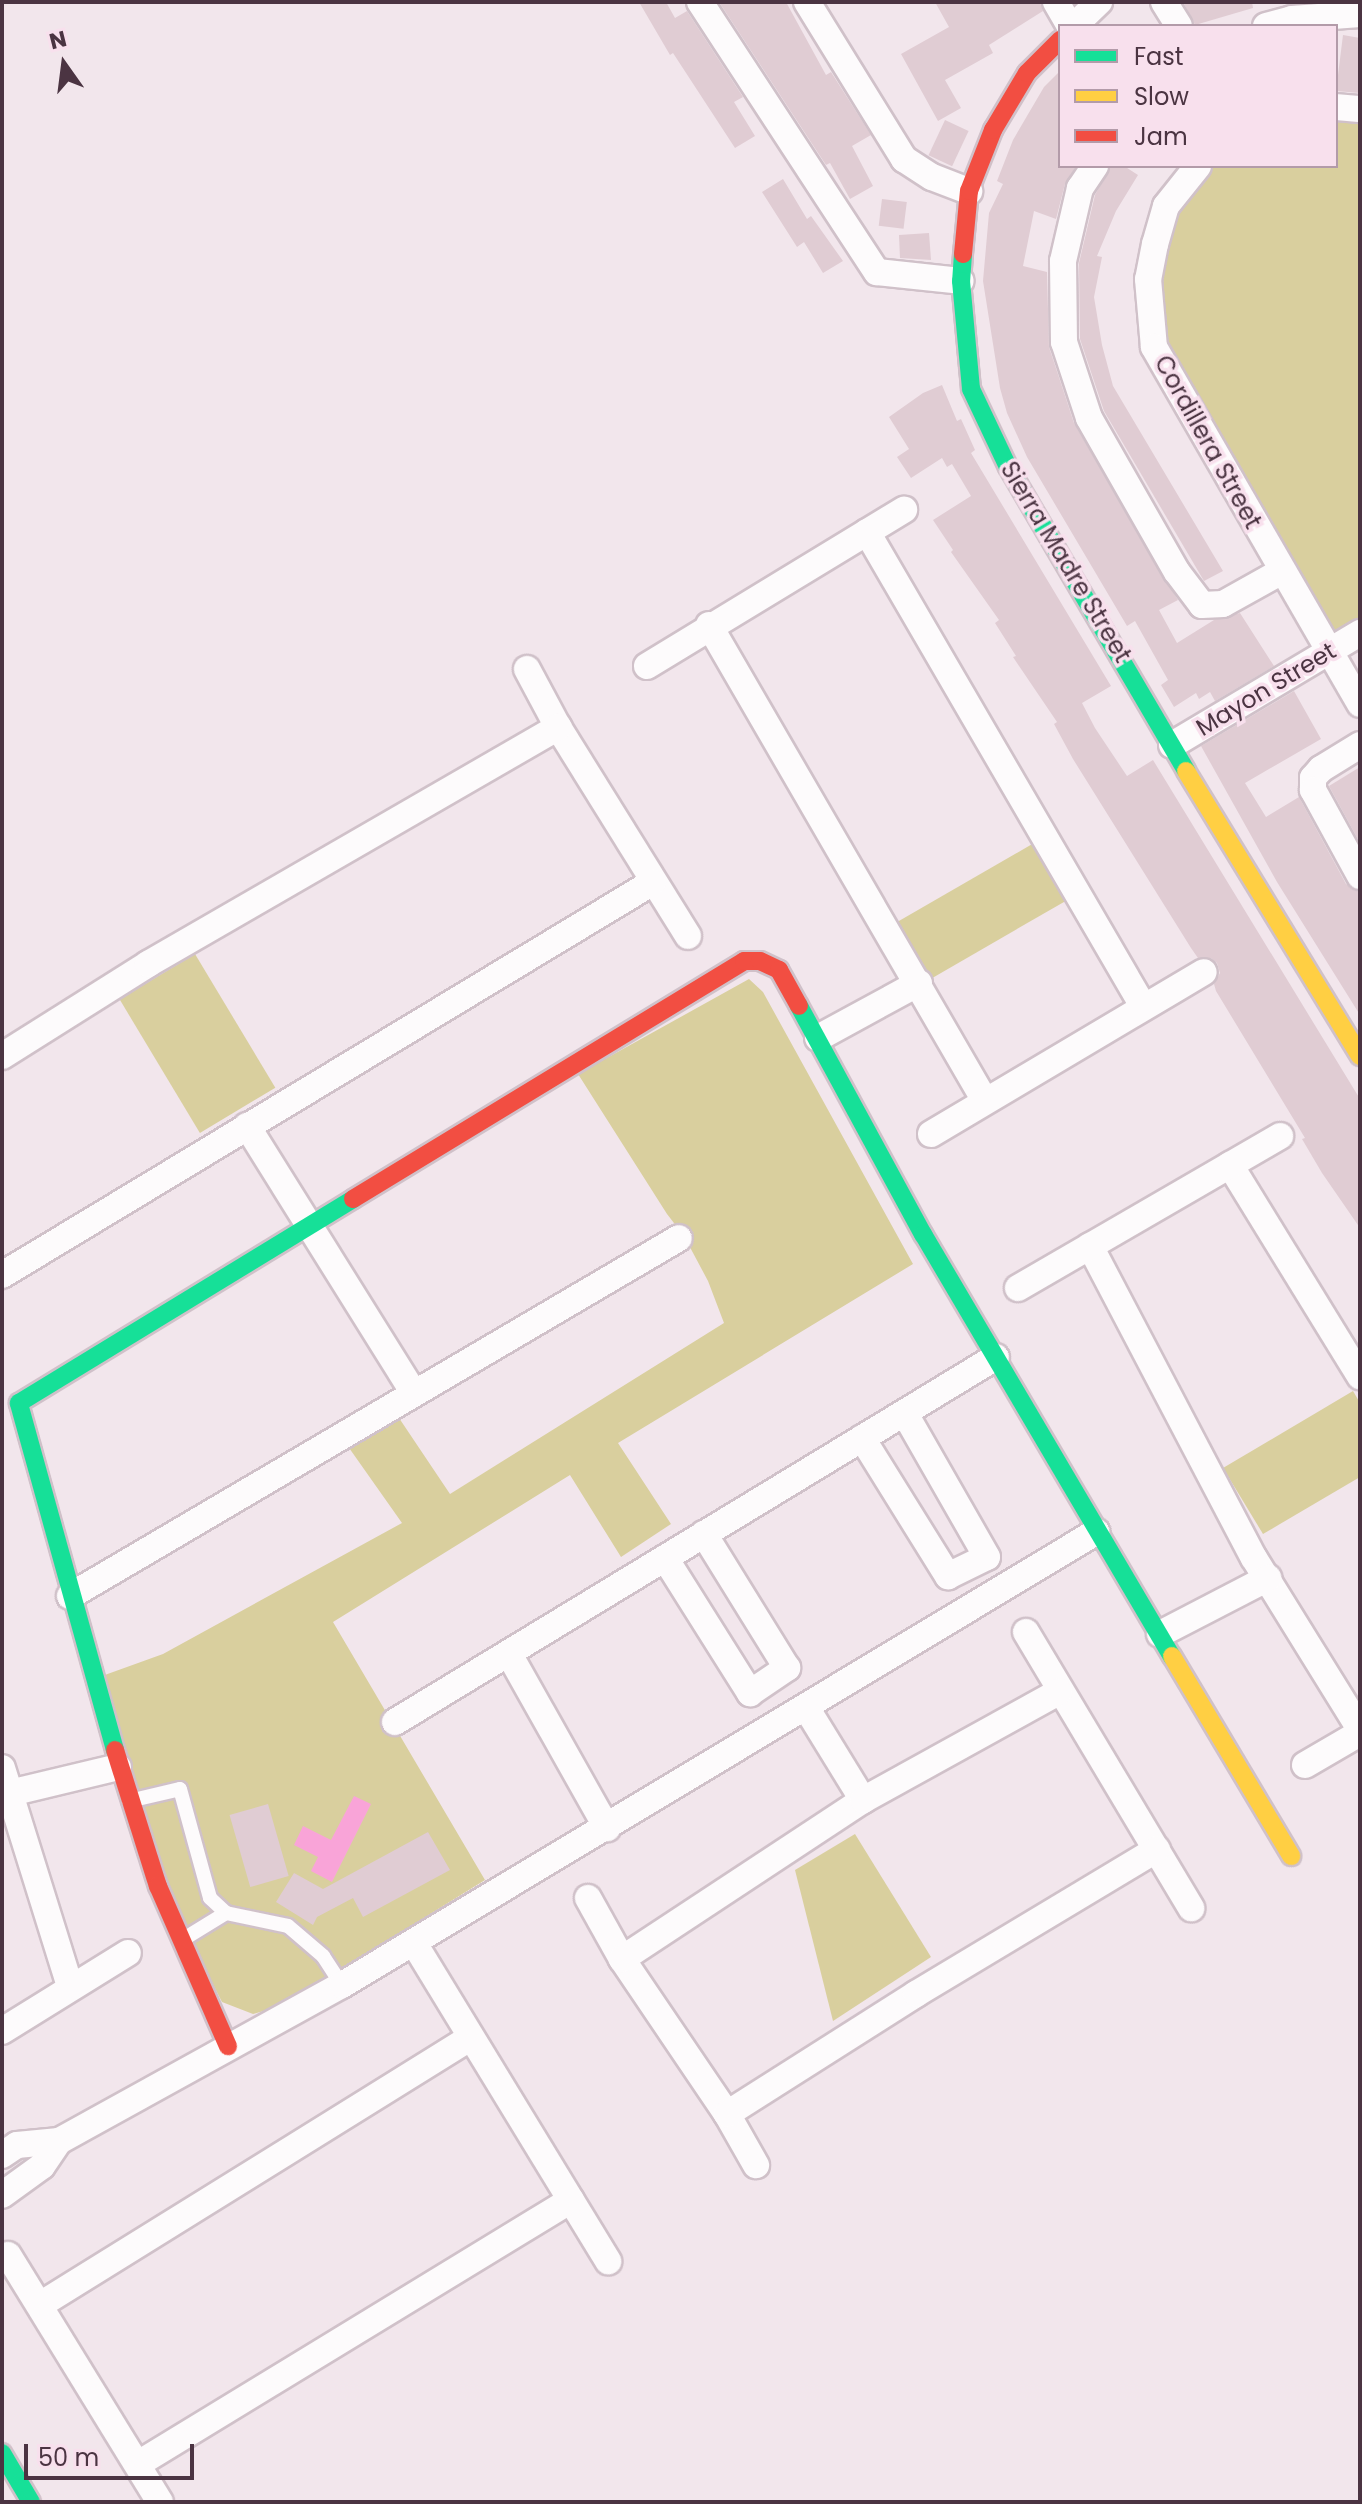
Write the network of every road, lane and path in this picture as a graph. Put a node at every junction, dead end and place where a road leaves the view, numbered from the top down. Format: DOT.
graph roads {
  1 [pos="700,2"];
  2 [pos="807,2"];
  3 [pos="1056,2"];
  4 [pos="1099,2"];
  5 [pos="1164,2"];
  6 [pos="1360,14"];
  7 [pos="1071,24"];
  8 [pos="1074,24"];
  9 [pos="1178,24"];
  10 [pos="1273,24"];
  11 [pos="1058,42"];
  12 [pos="1338,107"];
  13 [pos="1360,109"];
  14 [pos="1094,168"];
  15 [pos="1196,168"];
  16 [pos="969,191"];
  17 [pos="961,281"];
  18 [pos="904,510"];
  19 [pos="867,532"];
  20 [pos="1282,571"];
  21 [pos="709,625"];
  22 [pos="1360,633"];
  23 [pos="1329,652"];
  24 [pos="647,666"];
  25 [pos="527,669"];
  26 [pos="1360,704"];
  27 [pos="558,727"];
  28 [pos="1172,745"];
  29 [pos="1360,745"];
  30 [pos="1360,876"];
  31 [pos="653,882"];
  32 [pos="688,936"];
  33 [pos="1204,972"];
  34 [pos="919,983"];
  35 [pos="1143,1006"];
  36 [pos="818,1038"];
  37 [pos="2,1056"];
  38 [pos="1360,1056"];
  39 [pos="985,1101"];
  40 [pos="247,1126"];
  41 [pos="931,1134"];
  42 [pos="1280,1136"];
  43 [pos="1230,1165"];
  44 [pos="312,1226"];
  45 [pos="679,1238"];
  46 [pos="1090,1246"];
  47 [pos="2,1275"];
  48 [pos="1018,1288"];
  49 [pos="996,1357"];
  50 [pos="1360,1376"];
  51 [pos="414,1393"];
  52 [pos="905,1414"];
  53 [pos="862,1438"];
  54 [pos="1096,1532"];
  55 [pos="704,1534"];
  56 [pos="665,1558"];
  57 [pos="1268,1578"];
  58 [pos="70,1596"];
  59 [pos="1026,1632"];
  60 [pos="1160,1634"];
  61 [pos="509,1654"];
  62 [pos="1059,1692"];
  63 [pos="807,1709"];
  64 [pos="395,1722"];
  65 [pos="1360,1731"];
  66 [pos="1305,1765"];
  67 [pos="118,1767"];
  68 [pos="6,1780"];
  69 [pos="863,1800"];
  70 [pos="129,1801"];
  71 [pos="607,1828"];
  72 [pos="1157,1849"];
  73 [pos="1291,1856"];
  74 [pos="588,1898"];
  75 [pos="1191,1908"];
  76 [pos="226,1913"];
  77 [pos="181,1941"];
  78 [pos="414,1943"];
  79 [pos="128,1953"];
  80 [pos="622,1959"];
  81 [pos="342,1985"];
  82 [pos="70,1986"];
  83 [pos="2,2031"];
  84 [pos="470,2038"];
  85 [pos="228,2046"];
  86 [pos="727,2114"];
  87 [pos="59,2141"];
  88 [pos="2,2155"];
  89 [pos="756,2165"];
  90 [pos="2,2195"];
  91 [pos="571,2200"];
  92 [pos="8,2255"];
  93 [pos="608,2261"];
  94 [pos="40,2305"];
  95 [pos="138,2464"];
  96 [pos="5,2466"];
  97 [pos="31,2502"];
  98 [pos="160,2502"];
  1 -- 17 [label="street"];
  2 -- 16 [label="street"];
  3 -- 7 [label="street"];
  4 -- 8 [label="street"];
  5 -- 9 [label="street"];
  6 -- 10 [label="street"];
  11 -- 16 [label="street, Sierra Madre Street"];
  12 -- 13 [label="street"];
  14 -- 20 [label="street"];
  15 -- 20 [label="street, Cordillera Street"];
  16 -- 17 [label="street, Sierra Madre Street"];
  17 -- 28 [label="street, Sierra Madre Street"];
  18 -- 19 [label="street"];
  19 -- 21 [label="street"];
  19 -- 35 [label="street"];
  20 -- 23 [label="street, Cordillera Street"];
  21 -- 24 [label="street"];
  21 -- 34 [label="street"];
  22 -- 23 [label="street, Mayon Street"];
  23 -- 26 [label="street, Cordillera Street"];
  23 -- 28 [label="street, Mayon Street"];
  25 -- 27 [label="street"];
  27 -- 31 [label="street"];
  27 -- 37 [label="street"];
  28 -- 38 [label="street, Sierra Madre Street"];
  29 -- 30 [label="street"];
  31 -- 32 [label="street"];
  31 -- 40 [label="street"];
  33 -- 35 [label="street"];
  34 -- 36 [label="street"];
  34 -- 39 [label="street"];
  35 -- 39 [label="street"];
  36 -- 44 [label="street"];
  36 -- 49 [label="street"];
  39 -- 41 [label="street"];
  40 -- 44 [label="street"];
  40 -- 47 [label="street"];
  42 -- 43 [label="street"];
  43 -- 46 [label="street"];
  43 -- 50 [label="street"];
  44 -- 51 [label="street"];
  44 -- 58 [label="street"];
  45 -- 51 [label="street"];
  46 -- 48 [label="street"];
  46 -- 57 [label="street"];
  49 -- 52 [label="street"];
  49 -- 54 [label="street"];
  51 -- 58 [label="street"];
  52 -- 53 [label="street"];
  52 -- 53 [label="street"];
  53 -- 55 [label="street"];
  54 -- 60 [label="street"];
  54 -- 63 [label="street"];
  55 -- 56 [label="street"];
  55 -- 56 [label="street"];
  56 -- 61 [label="street"];
  57 -- 60 [label="street"];
  57 -- 65 [label="street"];
  58 -- 67 [label="street"];
  59 -- 62 [label="street"];
  60 -- 73 [label="street"];
  61 -- 64 [label="street"];
  61 -- 71 [label="street"];
  62 -- 69 [label="street"];
  62 -- 72 [label="street"];
  63 -- 69 [label="street"];
  63 -- 71 [label="street"];
  65 -- 66 [label="street"];
  67 -- 68 [label="street"];
  67 -- 70 [label="street"];
  68 -- 82 [label="street"];
  69 -- 80 [label="street"];
  70 -- 76 [label="lane"];
  70 -- 77 [label="street"];
  71 -- 78 [label="street"];
  72 -- 75 [label="street"];
  72 -- 86 [label="street"];
  74 -- 80 [label="street"];
  76 -- 77 [label="lane"];
  76 -- 81 [label="lane"];
  77 -- 85 [label="street"];
  78 -- 81 [label="street"];
  78 -- 84 [label="street"];
  79 -- 82 [label="street"];
  80 -- 86 [label="street"];
  81 -- 85 [label="street"];
  82 -- 83 [label="street"];
  84 -- 91 [label="street"];
  84 -- 94 [label="street"];
  85 -- 87 [label="street"];
  86 -- 89 [label="street"];
  87 -- 88 [label="street"];
  87 -- 90 [label="street"];
  91 -- 93 [label="street"];
  91 -- 95 [label="street"];
  92 -- 94 [label="street"];
  94 -- 95 [label="street"];
  95 -- 98 [label="street"];
  96 -- 97 [label="street"];
}
